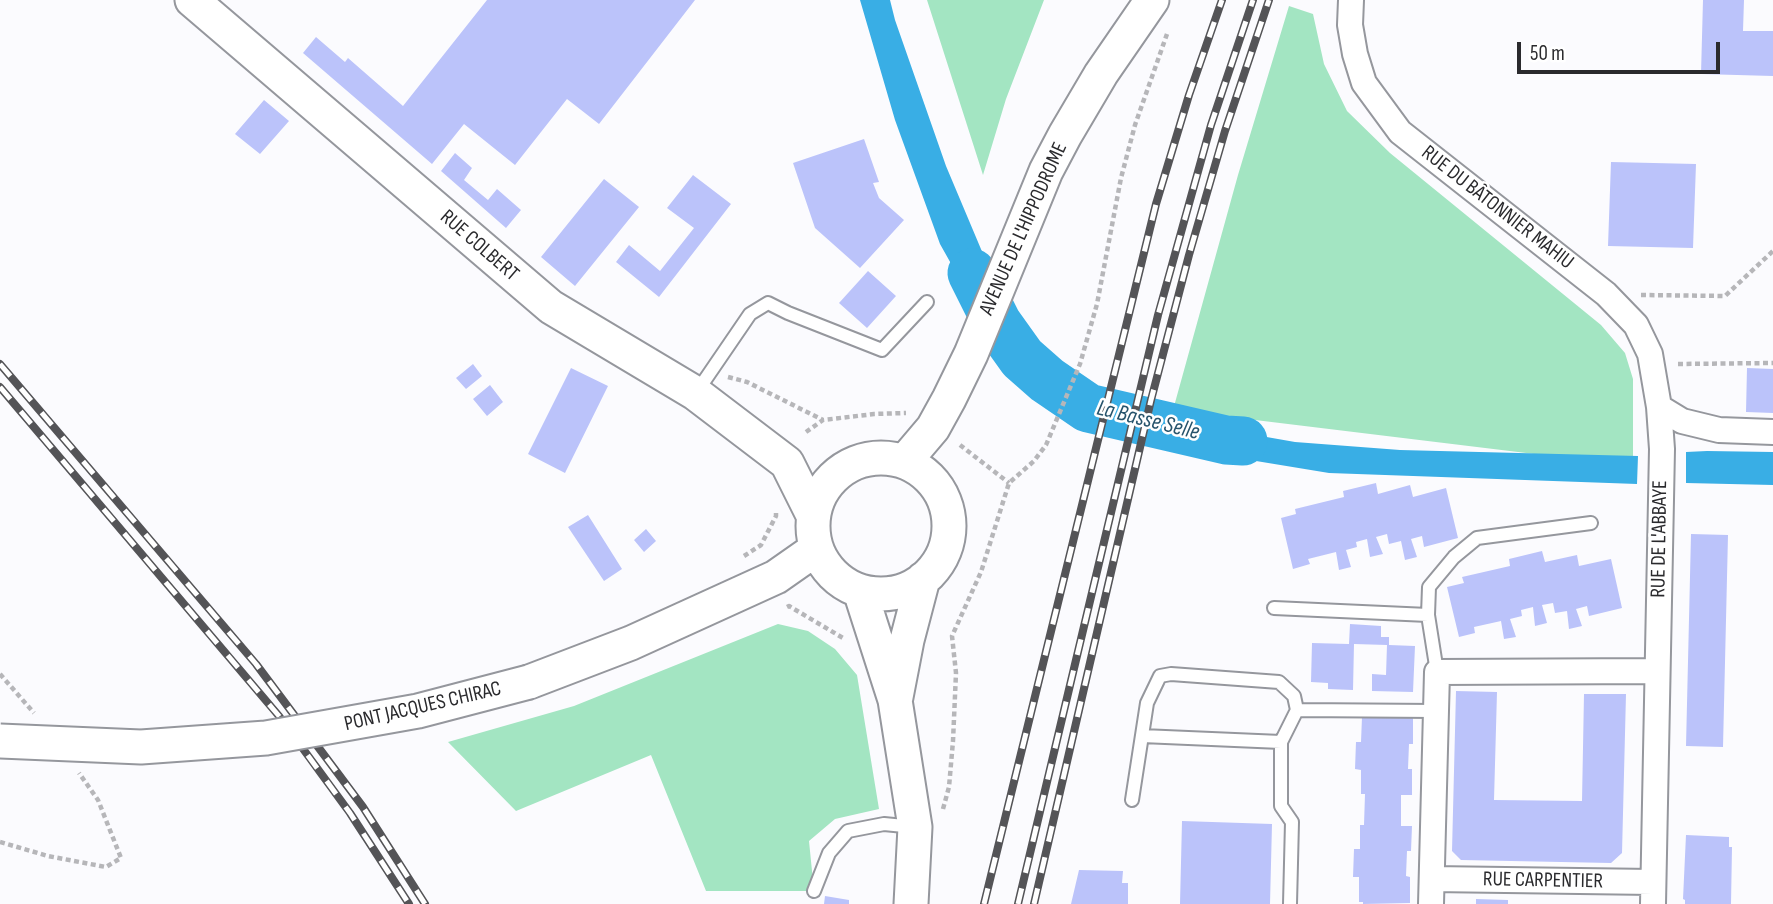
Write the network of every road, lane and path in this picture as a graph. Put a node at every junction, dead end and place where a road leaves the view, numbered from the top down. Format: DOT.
graph roads {
  1 [pos="192,0"];
  2 [pos="1351,0"];
  3 [pos="1161,13"];
  4 [pos="1773,251"];
  5 [pos="1605,294"];
  6 [pos="927,302"];
  7 [pos="1773,363"];
  8 [pos="1652,364"];
  9 [pos="695,393"];
  10 [pos="1660,407"];
  11 [pos="913,413"];
  12 [pos="806,432"];
  13 [pos="1773,432"];
  14 [pos="960,445"];
  15 [pos="905,461"];
  16 [pos="786,463"];
  17 [pos="849,464"];
  18 [pos="1009,483"];
  19 [pos="775,506"];
  20 [pos="813,515"];
  21 [pos="1591,523"];
  22 [pos="816,549"];
  23 [pos="736,562"];
  24 [pos="923,579"];
  25 [pos="860,591"];
  26 [pos="1274,608"];
  27 [pos="777,612"];
  28 [pos="1427,615"];
  29 [pos="845,639"];
  30 [pos="1657,671"];
  31 [pos="1437,672"];
  32 [pos="0,674"];
  33 [pos="895,700"];
  34 [pos="1297,710"];
  35 [pos="1436,711"];
  36 [pos="36,715"];
  37 [pos="1142,736"];
  38 [pos="0,741"];
  39 [pos="1281,742"];
  40 [pos="76,768"];
  41 [pos="1132,800"];
  42 [pos="928,823"];
  43 [pos="0,842"];
  44 [pos="1432,879"];
  45 [pos="814,891"];
  46 [pos="1653,893"];
  47 [pos="911,904"];
  48 [pos="1290,904"];
  49 [pos="1431,904"];
  1 -- 9 [label="main road, RUE COLBERT"];
  2 -- 5 [label="street, RUE DU BÂTONNIER MAHIU"];
  3 -- 15 [label="main road, AVENUE DE L'HIPPODROME"];
  3 -- 18 [label="path"];
  4 -- 5 [label="path"];
  5 -- 8 [label="street, RUE DU BÂTONNIER MAHIU"];
  6 -- 9 [label="lane"];
  7 -- 8 [label="path"];
  8 -- 10 [label="street, RUE DU BÂTONNIER MAHIU"];
  9 -- 16 [label="main road, RUE COLBERT"];
  10 -- 13 [label="street"];
  10 -- 30 [label="street, RUE DE L'ABBAYE"];
  11 -- 12 [label="path"];
  14 -- 18 [label="path"];
  15 -- 17 [label="main road"];
  15 -- 24 [label="main road"];
  16 -- 17 [label="main road"];
  16 -- 20 [label="main road, RUE COLBERT"];
  17 -- 20 [label="main road"];
  18 -- 42 [label="path"];
  19 -- 23 [label="path"];
  20 -- 22 [label="main road"];
  21 -- 28 [label="lane"];
  22 -- 25 [label="main road"];
  22 -- 38 [label="main road, PONT JACQUES CHIRAC, bridge"];
  24 -- 25 [label="main road"];
  24 -- 33 [label="main road"];
  25 -- 33 [label="main road"];
  26 -- 28 [label="lane"];
  27 -- 29 [label="path"];
  28 -- 31 [label="lane"];
  30 -- 31 [label="street"];
  30 -- 46 [label="street, RUE DE L'ABBAYE"];
  31 -- 35 [label="street"];
  32 -- 36 [label="path"];
  33 -- 42 [label="main road"];
  34 -- 35 [label="lane"];
  34 -- 37 [label="lane"];
  34 -- 39 [label="lane"];
  35 -- 44 [label="street"];
  37 -- 39 [label="lane"];
  37 -- 41 [label="lane"];
  39 -- 48 [label="lane"];
  40 -- 43 [label="path"];
  42 -- 45 [label="lane"];
  42 -- 47 [label="main road"];
  44 -- 46 [label="street, RUE CARPENTIER"];
  44 -- 49 [label="street"];
}
